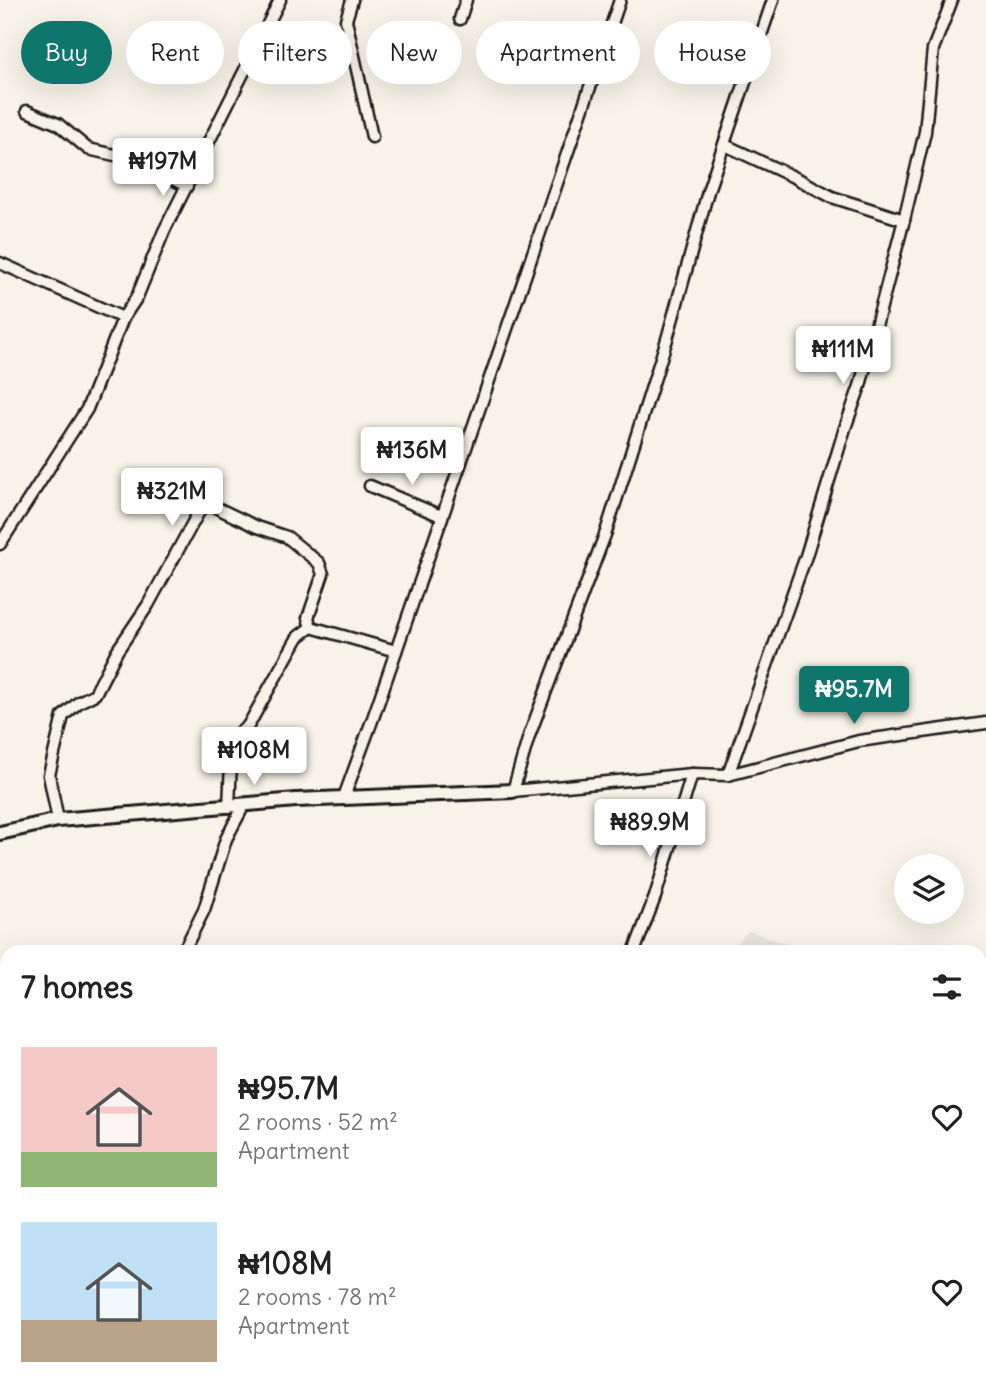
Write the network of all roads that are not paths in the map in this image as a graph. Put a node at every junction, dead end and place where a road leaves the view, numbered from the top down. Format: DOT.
graph roads {
  1 [pos="280,0"];
  2 [pos="352,0"];
  3 [pos="466,0"];
  4 [pos="620,0"];
  5 [pos="773,0"];
  6 [pos="952,0"];
  7 [pos="460,19"];
  8 [pos="27,111"];
  9 [pos="372,137"];
  10 [pos="725,145"];
  11 [pos="187,186"];
  12 [pos="904,220"];
  13 [pos="0,263"];
  14 [pos="123,318"];
  15 [pos="370,486"];
  16 [pos="441,516"];
  17 [pos="0,544"];
  18 [pos="311,626"];
  19 [pos="396,651"];
  20 [pos="986,723"];
  21 [pos="692,775"];
  22 [pos="728,775"];
  23 [pos="513,791"];
  24 [pos="344,797"];
  25 [pos="244,805"];
  26 [pos="229,807"];
  27 [pos="58,820"];
  28 [pos="0,833"];
  29 [pos="186,945"];
  30 [pos="637,945"];
  1 -- 11 [label="street"];
  2 -- 9 [label="street"];
  3 -- 7 [label="street"];
  4 -- 16 [label="street"];
  5 -- 10 [label="street"];
  6 -- 12 [label="street"];
  8 -- 11 [label="street"];
  10 -- 12 [label="street"];
  10 -- 23 [label="street"];
  11 -- 14 [label="street"];
  12 -- 22 [label="street"];
  13 -- 14 [label="street"];
  14 -- 17 [label="street"];
  15 -- 16 [label="street"];
  16 -- 19 [label="street"];
  18 -- 19 [label="street"];
  18 -- 26 [label="street"];
  18 -- 27 [label="street"];
  19 -- 24 [label="street"];
  20 -- 22 [label="street"];
  21 -- 22 [label="street"];
  21 -- 23 [label="street"];
  21 -- 30 [label="street"];
  23 -- 24 [label="street"];
  24 -- 25 [label="street"];
  25 -- 26 [label="street"];
  25 -- 29 [label="street"];
  26 -- 27 [label="street"];
  27 -- 28 [label="street"];
}
